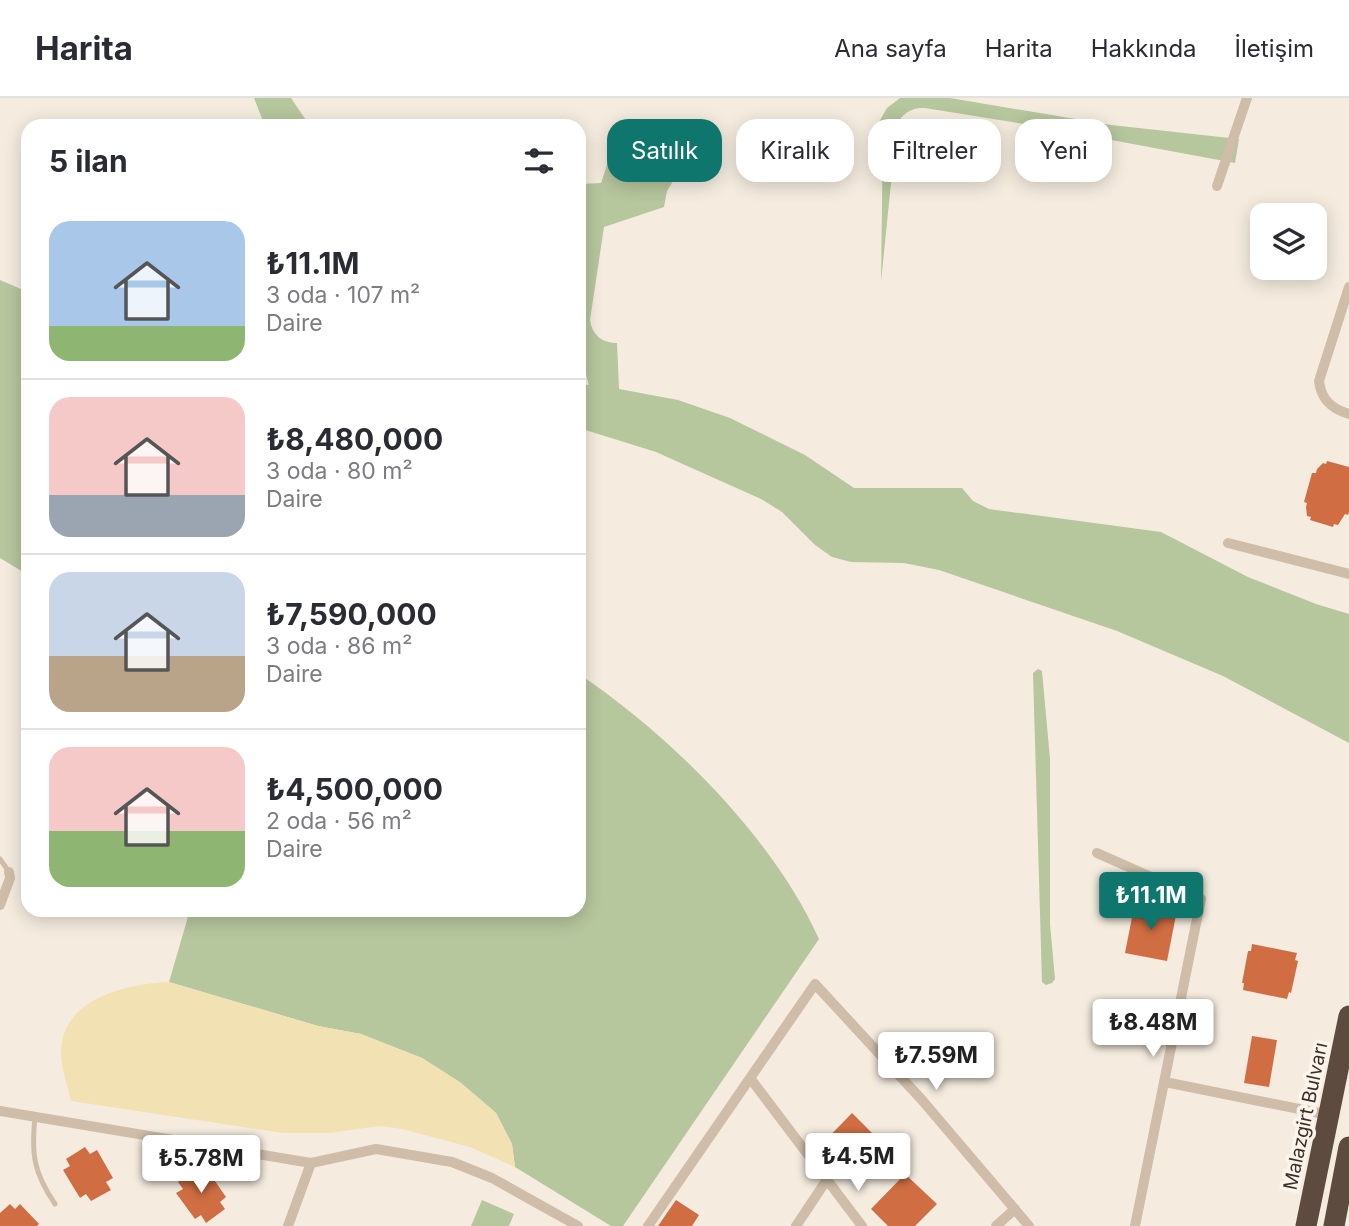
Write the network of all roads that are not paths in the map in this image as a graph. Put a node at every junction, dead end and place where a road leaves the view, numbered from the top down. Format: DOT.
graph roads {
  1 [pos="1247,98"];
  2 [pos="1217,186"];
  3 [pos="1349,287"];
  4 [pos="1349,414"];
  5 [pos="1228,543"];
  6 [pos="1349,574"];
  7 [pos="1097,853"];
  8 [pos="0,859"];
  9 [pos="9,872"];
  10 [pos="0,905"];
  11 [pos="1349,1016"];
  12 [pos="750,1078"];
  13 [pos="1165,1082"];
  14 [pos="0,1111"];
  15 [pos="1329,1115"];
  16 [pos="36,1117"];
  17 [pos="1349,1147"];
  18 [pos="311,1163"];
  19 [pos="828,1178"];
  20 [pos="55,1204"];
  21 [pos="1015,1209"];
  22 [pos="288,1226"];
  23 [pos="578,1226"];
  24 [pos="648,1226"];
  25 [pos="796,1226"];
  26 [pos="862,1226"];
  27 [pos="996,1226"];
  28 [pos="1029,1226"];
  29 [pos="1135,1226"];
  30 [pos="1306,1226"];
  31 [pos="1334,1226"];
  1 -- 2 [label="street"];
  3 -- 4 [label="street"];
  5 -- 6 [label="street"];
  7 -- 13 [label="street"];
  8 -- 9 [label="lane"];
  9 -- 10 [label="street"];
  11 -- 15 [label="highway, Malazgirt Bulvarı"];
  12 -- 19 [label="street"];
  12 -- 21 [label="street"];
  12 -- 24 [label="street"];
  13 -- 15 [label="street"];
  13 -- 29 [label="street"];
  14 -- 16 [label="street"];
  15 -- 30 [label="highway, Malazgirt Bulvarı"];
  16 -- 18 [label="street"];
  16 -- 20 [label="lane"];
  17 -- 31 [label="highway"];
  18 -- 22 [label="street"];
  18 -- 23 [label="street"];
  19 -- 25 [label="street"];
  19 -- 26 [label="street"];
  21 -- 27 [label="street"];
  21 -- 28 [label="street"];
}
